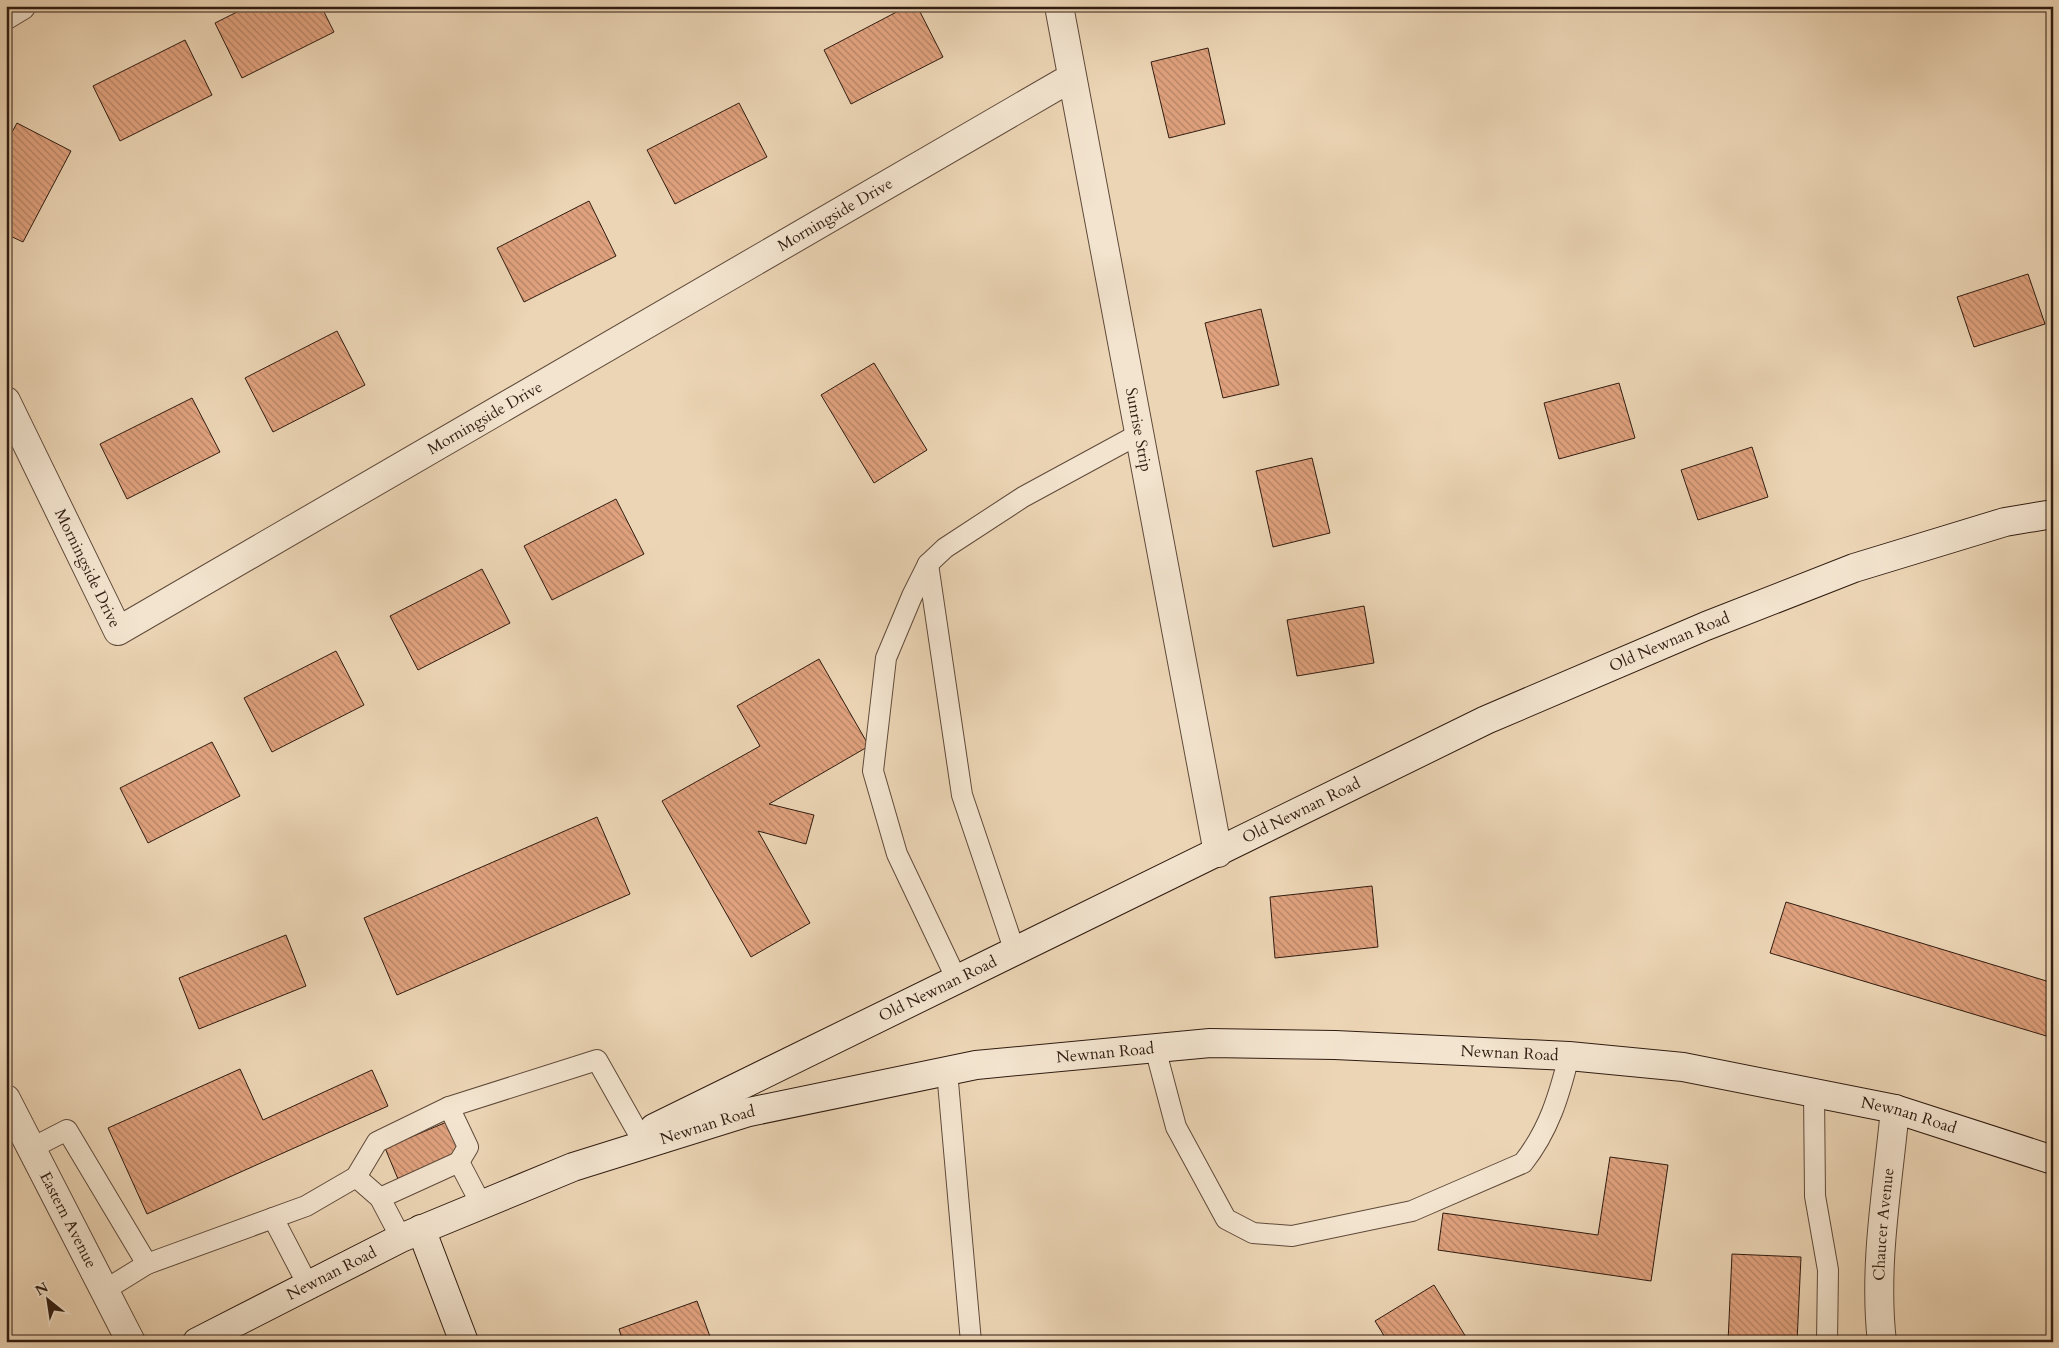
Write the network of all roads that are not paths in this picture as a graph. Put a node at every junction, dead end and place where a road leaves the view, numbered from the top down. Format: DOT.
graph roads {
  1 [pos="21,6"];
  2 [pos="1059,6"];
  3 [pos="6,15"];
  4 [pos="1074,90"];
  5 [pos="6,401"];
  6 [pos="1139,434"];
  7 [pos="2053,514"];
  8 [pos="928,564"];
  9 [pos="1218,853"];
  10 [pos="1015,952"];
  11 [pos="957,980"];
  12 [pos="1155,1048"];
  13 [pos="1569,1056"];
  14 [pos="946,1071"];
  15 [pos="1814,1092"];
  16 [pos="6,1099"];
  17 [pos="449,1107"];
  18 [pos="1895,1109"];
  19 [pos="643,1140"];
  20 [pos="32,1148"];
  21 [pos="2053,1160"];
  22 [pos="459,1162"];
  23 [pos="573,1167"];
  24 [pos="356,1177"];
  25 [pos="380,1198"];
  26 [pos="481,1204"];
  27 [pos="272,1218"];
  28 [pos="411,1234"];
  29 [pos="147,1264"];
  30 [pos="308,1285"];
  31 [pos="104,1290"];
  32 [pos="131,1342"];
  33 [pos="196,1342"];
  34 [pos="464,1342"];
  35 [pos="970,1342"];
  36 [pos="1827,1342"];
  37 [pos="1882,1342"];
  1 -- 3 [label="street"];
  2 -- 4 [label="street, Sunrise Strip"];
  4 -- 5 [label="street, Morningside Drive"];
  4 -- 6 [label="street, Sunrise Strip"];
  6 -- 8 [label="lane"];
  6 -- 9 [label="street, Sunrise Strip"];
  7 -- 9 [label="street, Old Newnan Road"];
  8 -- 10 [label="lane"];
  8 -- 11 [label="lane"];
  9 -- 10 [label="street, Old Newnan Road"];
  10 -- 11 [label="street, Old Newnan Road"];
  11 -- 19 [label="street, Old Newnan Road"];
  12 -- 13 [label="street, Newnan Road"];
  12 -- 13 [label="lane"];
  12 -- 14 [label="street, Newnan Road"];
  13 -- 15 [label="street, Newnan Road"];
  14 -- 19 [label="street, Newnan Road"];
  14 -- 35 [label="lane"];
  15 -- 18 [label="street, Newnan Road"];
  15 -- 36 [label="lane"];
  16 -- 20 [label="street, Eastern Avenue"];
  17 -- 19 [label="lane"];
  17 -- 22 [label="lane"];
  17 -- 24 [label="lane"];
  18 -- 21 [label="street, Newnan Road"];
  18 -- 37 [label="street, Chaucer Avenue"];
  19 -- 23 [label="street, Old Newnan Road"];
  20 -- 29 [label="lane"];
  20 -- 31 [label="street, Eastern Avenue"];
  22 -- 25 [label="lane"];
  22 -- 26 [label="lane"];
  23 -- 26 [label="street, Newnan Road"];
  24 -- 25 [label="lane"];
  24 -- 27 [label="lane"];
  25 -- 28 [label="lane"];
  26 -- 28 [label="street, Newnan Road"];
  27 -- 29 [label="lane"];
  27 -- 30 [label="lane"];
  28 -- 30 [label="street, Newnan Road"];
  28 -- 34 [label="street"];
  29 -- 31 [label="lane"];
  30 -- 33 [label="street, Newnan Road"];
  31 -- 32 [label="street, Eastern Avenue"];
}
